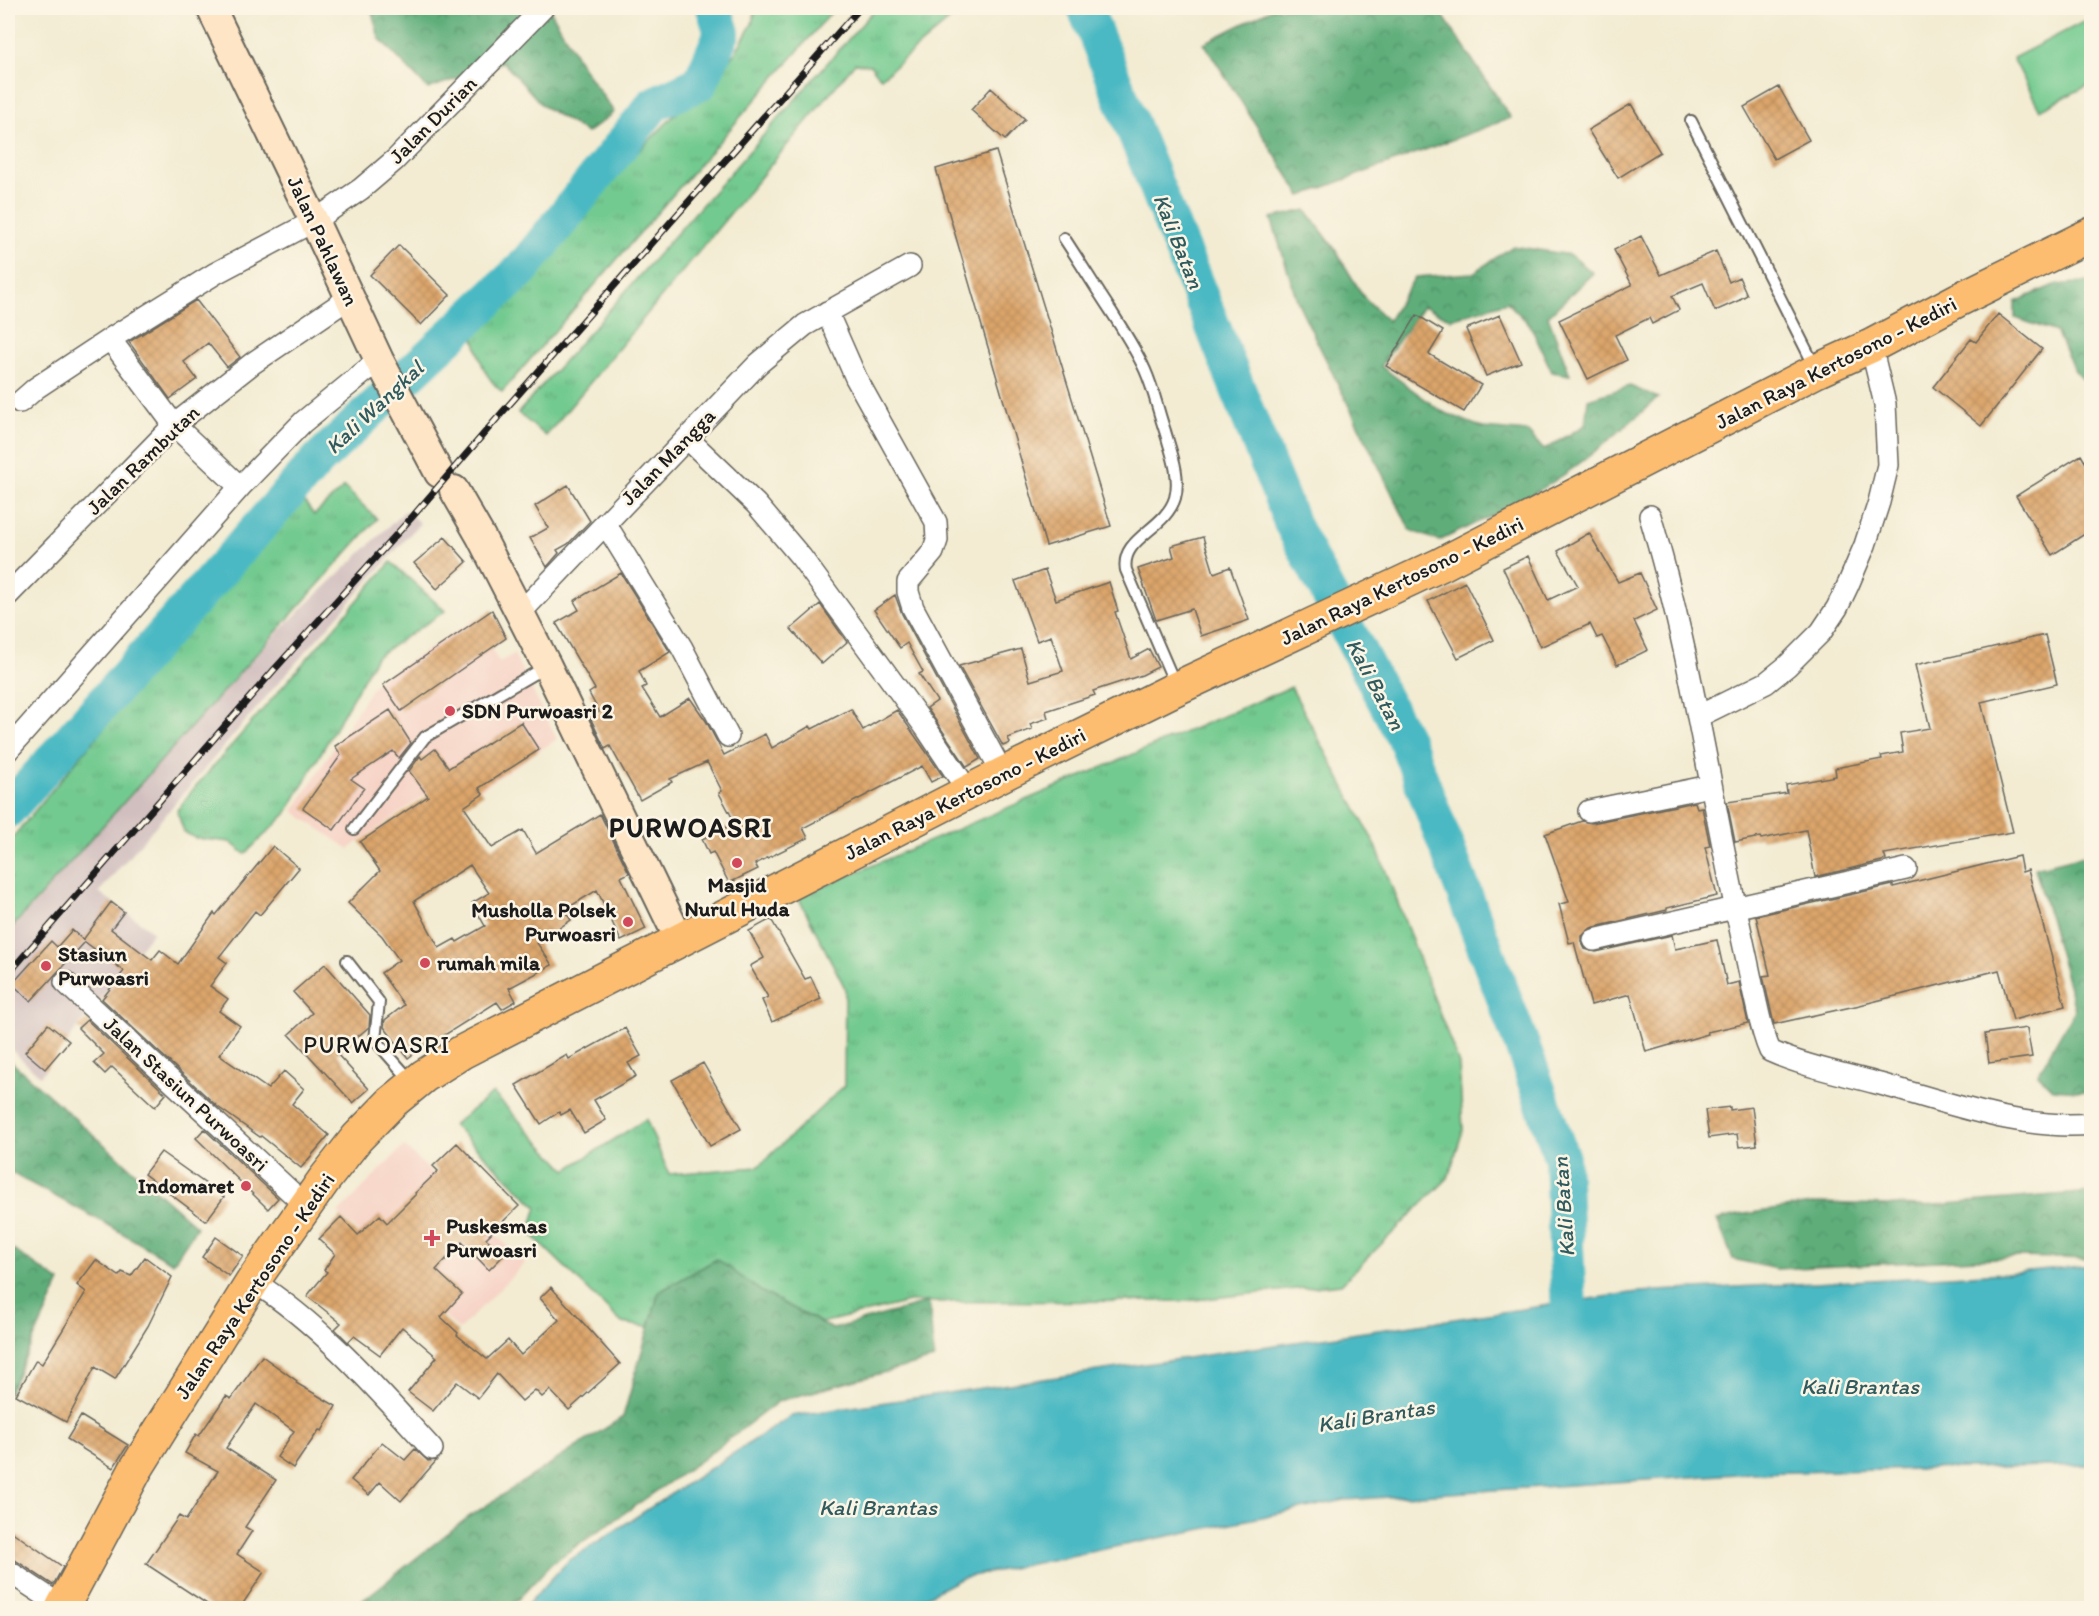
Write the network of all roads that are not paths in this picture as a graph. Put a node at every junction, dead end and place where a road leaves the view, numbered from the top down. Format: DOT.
graph roads {
  1 [pos="211,8"];
  2 [pos="543,8"];
  3 [pos="1691,121"];
  4 [pos="314,220"];
  5 [pos="2091,234"];
  6 [pos="1064,238"];
  7 [pos="910,266"];
  8 [pos="349,298"];
  9 [pos="827,312"];
  10 [pos="110,339"];
  11 [pos="1871,346"];
  12 [pos="383,367"];
  13 [pos="1816,371"];
  14 [pos="20,402"];
  15 [pos="174,425"];
  16 [pos="687,438"];
  17 [pos="240,487"];
  18 [pos="1650,516"];
  19 [pos="605,523"];
  20 [pos="8,595"];
  21 [pos="519,614"];
  22 [pos="547,666"];
  23 [pos="1177,688"];
  24 [pos="1699,716"];
  25 [pos="728,736"];
  26 [pos="8,750"];
  27 [pos="1003,774"];
  28 [pos="1710,786"];
  29 [pos="968,792"];
  30 [pos="1589,811"];
  31 [pos="354,830"];
  32 [pos="1906,869"];
  33 [pos="1736,907"];
  34 [pos="679,939"];
  35 [pos="1594,940"];
  36 [pos="347,961"];
  37 [pos="65,982"];
  38 [pos="414,1084"];
  39 [pos="2091,1124"];
  40 [pos="306,1206"];
  41 [pos="253,1281"];
  42 [pos="432,1449"];
  43 [pos="8,1571"];
  44 [pos="63,1608"];
  1 -- 4 [label="main road, Jalan Pahlawan"];
  2 -- 4 [label="street, Jalan Durian"];
  3 -- 13 [label="lane"];
  4 -- 8 [label="main road, Jalan Pahlawan"];
  4 -- 10 [label="street, Jalan Durian"];
  5 -- 11 [label="highway, Jalan Raya Kertosono - Kediri"];
  6 -- 23 [label="lane"];
  7 -- 9 [label="street, Jalan Mangga"];
  8 -- 12 [label="main road, Jalan Pahlawan"];
  8 -- 15 [label="street, Jalan Rambutan"];
  9 -- 16 [label="street, Jalan Mangga"];
  9 -- 27 [label="street"];
  10 -- 14 [label="street, Jalan Durian"];
  10 -- 15 [label="street"];
  11 -- 13 [label="highway, Jalan Raya Kertosono - Kediri"];
  11 -- 24 [label="street"];
  12 -- 17 [label="street"];
  12 -- 21 [label="main road, Jalan Pahlawan"];
  13 -- 23 [label="highway, Jalan Raya Kertosono - Kediri"];
  15 -- 17 [label="street"];
  15 -- 20 [label="street, Jalan Rambutan"];
  16 -- 19 [label="street, Jalan Mangga"];
  16 -- 29 [label="street"];
  17 -- 26 [label="street"];
  18 -- 24 [label="street"];
  19 -- 21 [label="street, Jalan Mangga"];
  19 -- 25 [label="street"];
  21 -- 22 [label="main road, Jalan Pahlawan"];
  22 -- 31 [label="lane"];
  22 -- 34 [label="main road, Jalan Pahlawan"];
  23 -- 27 [label="highway, Jalan Raya Kertosono - Kediri"];
  24 -- 28 [label="street"];
  27 -- 29 [label="highway, Jalan Raya Kertosono - Kediri"];
  28 -- 30 [label="street"];
  28 -- 33 [label="street"];
  29 -- 34 [label="highway, Jalan Raya Kertosono - Kediri"];
  32 -- 33 [label="street"];
  33 -- 35 [label="street"];
  33 -- 39 [label="street"];
  34 -- 38 [label="highway, Jalan Raya Kertosono - Kediri"];
  36 -- 38 [label="lane"];
  37 -- 40 [label="street, Jalan Stasiun Purwoasri"];
  38 -- 40 [label="highway, Jalan Raya Kertosono - Kediri"];
  40 -- 41 [label="highway, Jalan Raya Kertosono - Kediri"];
  41 -- 42 [label="street"];
  41 -- 44 [label="highway, Jalan Raya Kertosono - Kediri"];
  43 -- 44 [label="street"];
}
